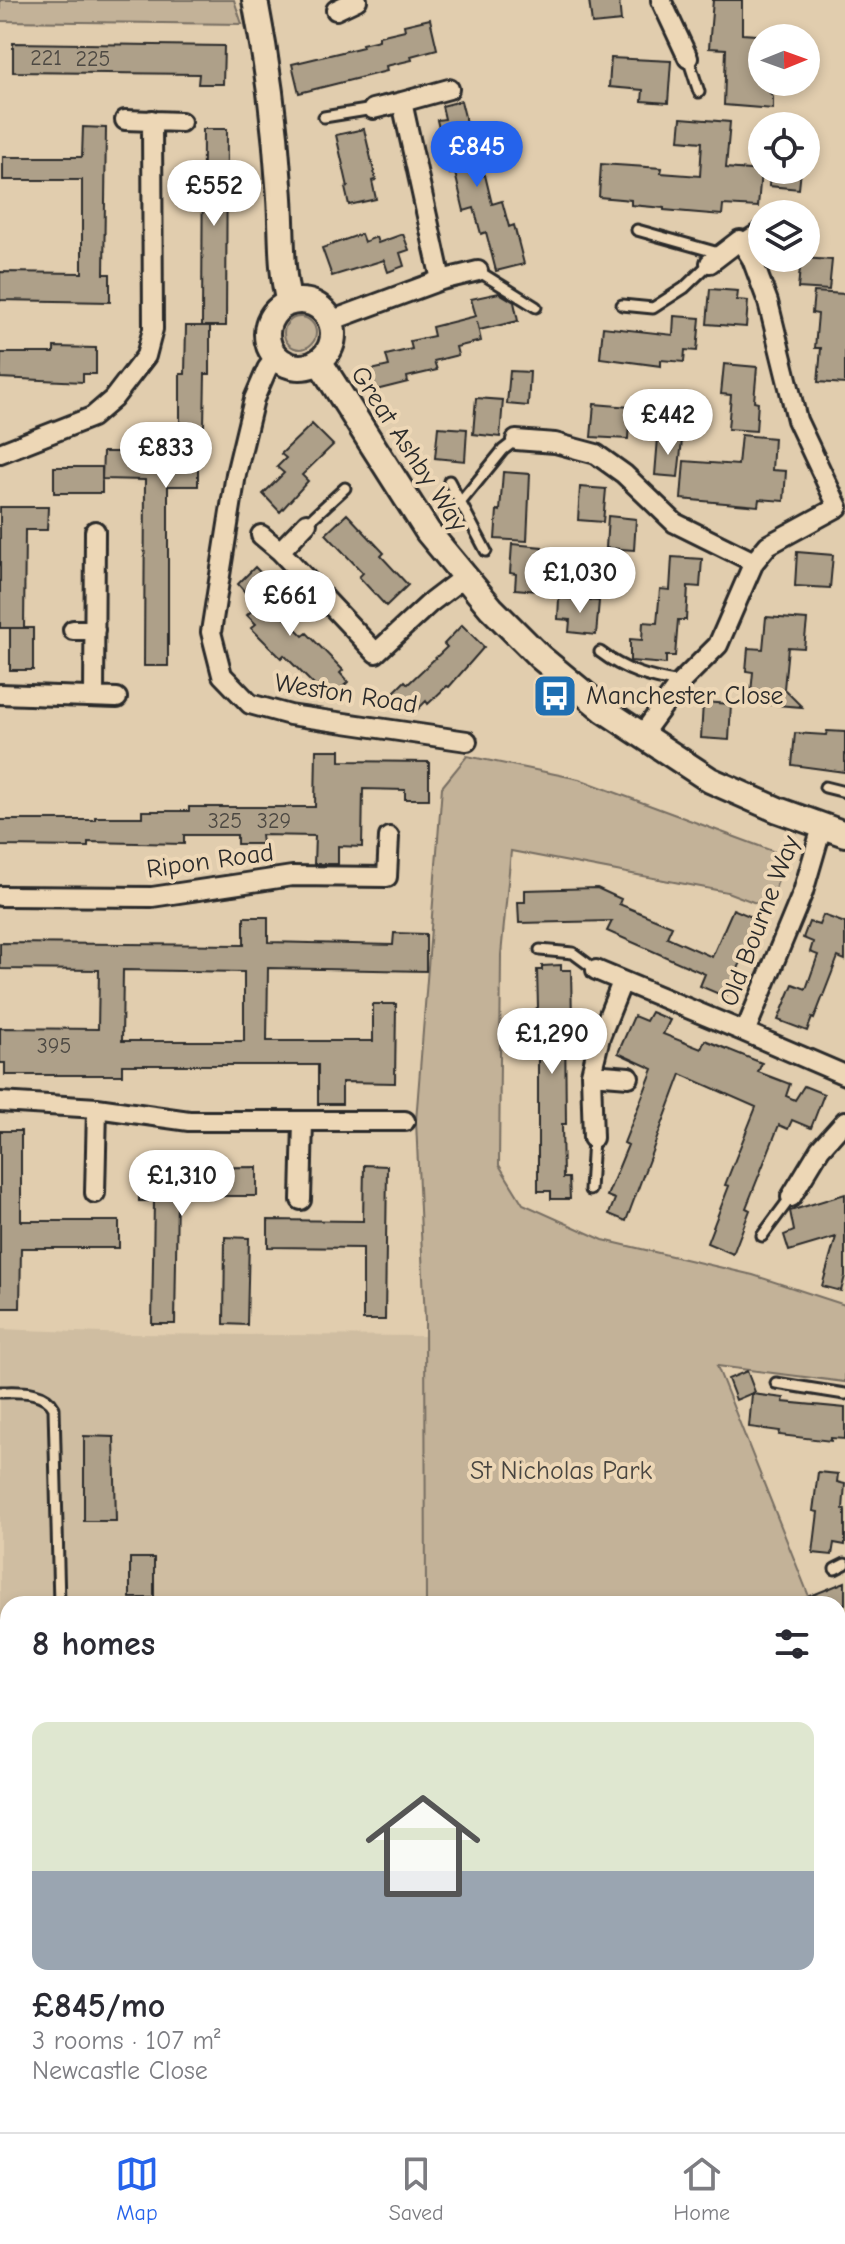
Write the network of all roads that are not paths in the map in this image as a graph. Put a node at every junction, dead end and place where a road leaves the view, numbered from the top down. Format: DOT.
graph roads {
  1 [pos="255,0"];
  2 [pos="357,0"];
  3 [pos="661,0"];
  4 [pos="336,10"];
  5 [pos="688,58"];
  6 [pos="449,89"];
  7 [pos="699,92"];
  8 [pos="402,102"];
  9 [pos="373,109"];
  10 [pos="324,117"];
  11 [pos="125,120"];
  12 [pos="152,120"];
  13 [pos="181,122"];
  14 [pos="637,230"];
  15 [pos="748,235"];
  16 [pos="740,240"];
  17 [pos="716,258"];
  18 [pos="478,271"];
  19 [pos="441,280"];
  20 [pos="289,303"];
  21 [pos="622,305"];
  22 [pos="536,307"];
  23 [pos="330,321"];
  24 [pos="276,357"];
  25 [pos="319,361"];
  26 [pos="516,440"];
  27 [pos="0,453"];
  28 [pos="449,481"];
  29 [pos="345,488"];
  30 [pos="460,503"];
  31 [pos="841,512"];
  32 [pos="307,523"];
  33 [pos="95,531"];
  34 [pos="261,535"];
  35 [pos="280,551"];
  36 [pos="486,551"];
  37 [pos="754,562"];
  38 [pos="464,577"];
  39 [pos="73,630"];
  40 [pos="95,630"];
  41 [pos="600,652"];
  42 [pos="680,683"];
  43 [pos="0,694"];
  44 [pos="94,697"];
  45 [pos="117,698"];
  46 [pos="641,736"];
  47 [pos="467,741"];
  48 [pos="825,787"];
  49 [pos="845,792"];
  50 [pos="834,830"];
  51 [pos="389,837"];
  52 [pos="0,896"];
  53 [pos="540,950"];
  54 [pos="596,970"];
  55 [pos="622,982"];
  56 [pos="745,1032"];
  57 [pos="591,1074"];
  58 [pos="845,1075"];
  59 [pos="629,1077"];
  60 [pos="0,1102"];
  61 [pos="97,1108"];
  62 [pos="303,1121"];
  63 [pos="405,1121"];
  64 [pos="845,1121"];
  65 [pos="593,1138"];
  66 [pos="590,1190"];
  67 [pos="95,1193"];
  68 [pos="791,1197"];
  69 [pos="301,1200"];
  70 [pos="762,1236"];
  71 [pos="776,1383"];
  72 [pos="0,1392"];
  73 [pos="845,1394"];
  74 [pos="59,1596"];
  1 -- 20 [label="street"];
  2 -- 4 [label="street"];
  3 -- 5 [label="street"];
  5 -- 7 [label="lane"];
  6 -- 8 [label="street"];
  8 -- 9 [label="street"];
  8 -- 19 [label="street"];
  9 -- 10 [label="lane"];
  11 -- 12 [label="street"];
  12 -- 13 [label="street"];
  12 -- 27 [label="street"];
  14 -- 17 [label="lane"];
  15 -- 16 [label="lane"];
  16 -- 17 [label="street"];
  16 -- 31 [label="street"];
  17 -- 21 [label="lane"];
  18 -- 19 [label="street"];
  18 -- 22 [label="lane"];
  19 -- 23 [label="street"];
  20 -- 23 [label="street"];
  20 -- 24 [label="street"];
  23 -- 25 [label="street, Great Ashby Way"];
  24 -- 25 [label="street, Great Ashby Way"];
  24 -- 47 [label="street, Weston Road"];
  25 -- 38 [label="street, Great Ashby Way"];
  26 -- 30 [label="lane"];
  26 -- 37 [label="street"];
  28 -- 30 [label="lane"];
  29 -- 32 [label="lane"];
  30 -- 36 [label="lane"];
  31 -- 37 [label="street"];
  32 -- 35 [label="street"];
  33 -- 40 [label="street"];
  34 -- 35 [label="street"];
  35 -- 38 [label="street"];
  37 -- 42 [label="street"];
  38 -- 46 [label="street, Great Ashby Way"];
  39 -- 40 [label="street"];
  40 -- 44 [label="street"];
  41 -- 42 [label="lane"];
  42 -- 46 [label="street"];
  43 -- 44 [label="street"];
  44 -- 45 [label="street"];
  46 -- 50 [label="street, Great Ashby Way"];
  48 -- 49 [label="lane"];
  50 -- 56 [label="street, Old Bourne Way"];
  51 -- 52 [label="street, Ripon Road"];
  53 -- 54 [label="lane"];
  54 -- 55 [label="street, Old Bourne Way"];
  55 -- 56 [label="street, Old Bourne Way"];
  55 -- 57 [label="street"];
  56 -- 58 [label="street, Old Bourne Way"];
  57 -- 59 [label="street"];
  57 -- 65 [label="street"];
  60 -- 61 [label="street"];
  61 -- 62 [label="street"];
  61 -- 67 [label="street"];
  62 -- 63 [label="street"];
  62 -- 69 [label="street"];
  64 -- 68 [label="street"];
  65 -- 66 [label="lane"];
  68 -- 70 [label="lane"];
  71 -- 73 [label="lane"];
  72 -- 74 [label="lane"];
}
